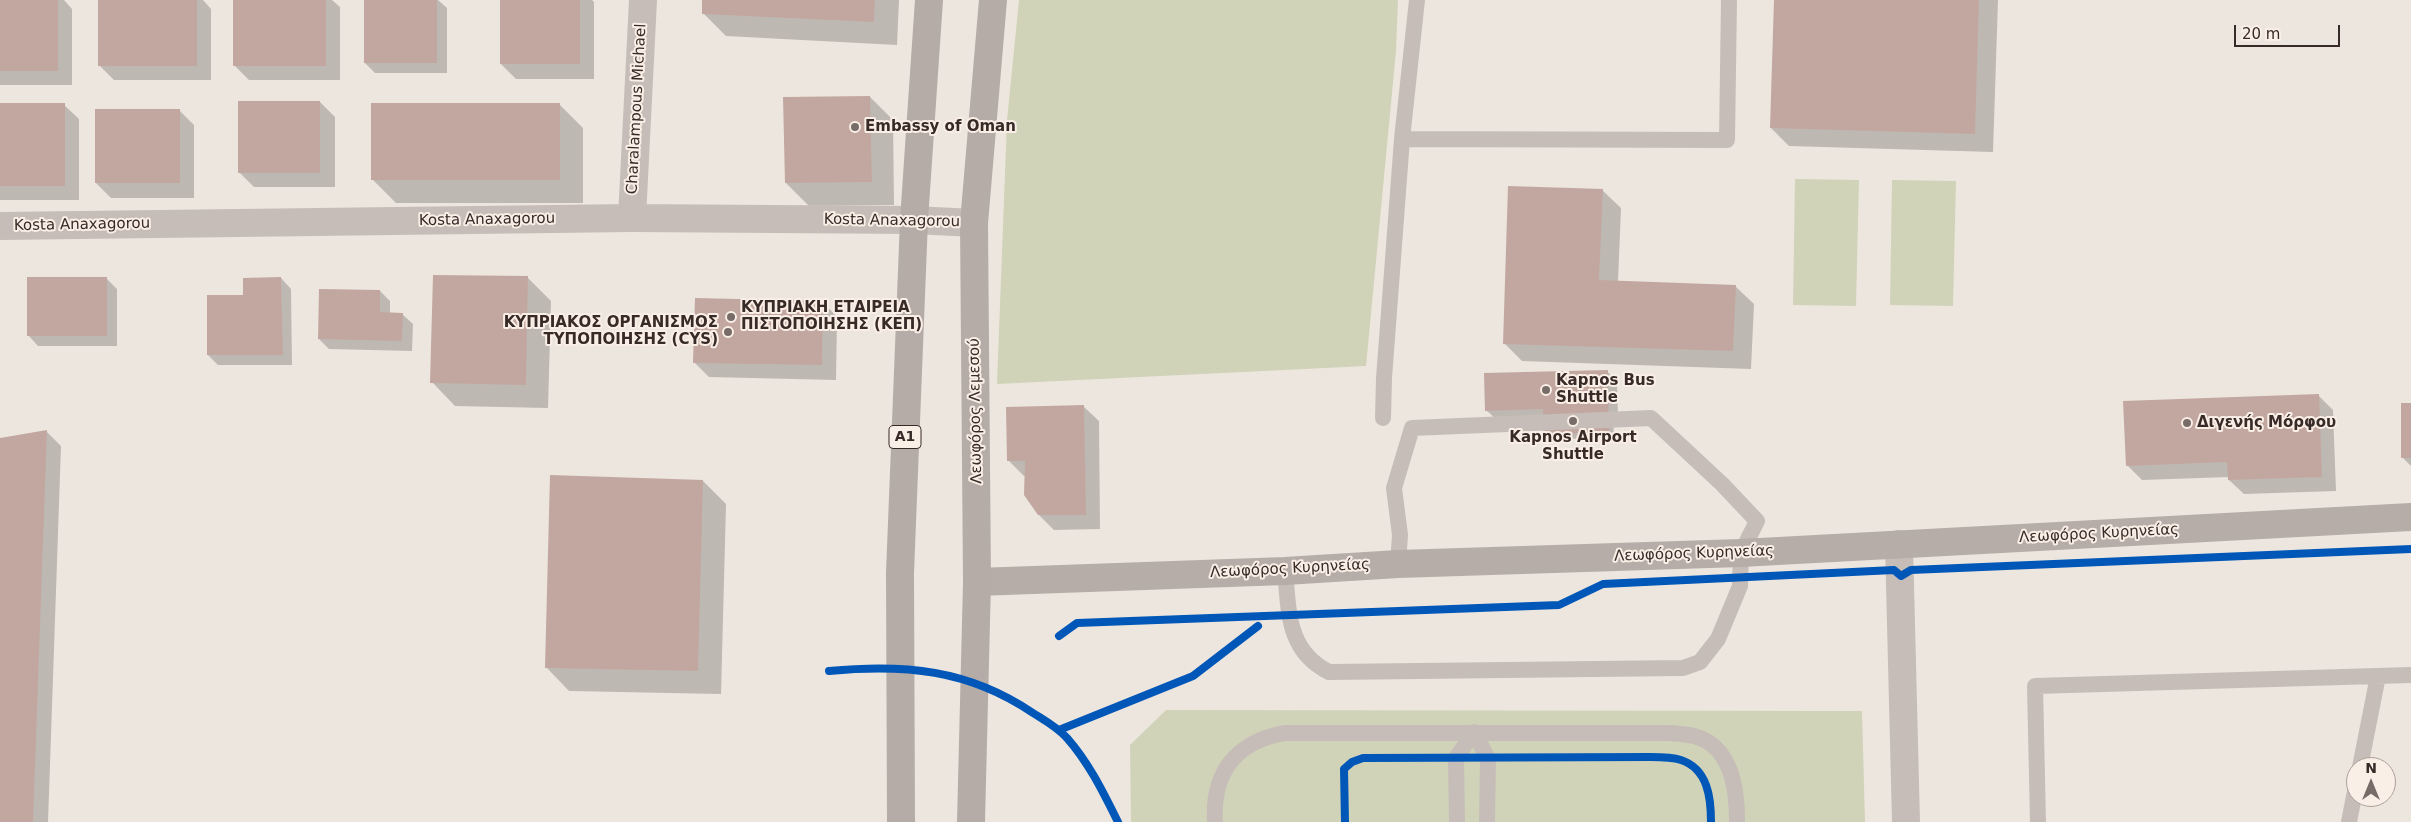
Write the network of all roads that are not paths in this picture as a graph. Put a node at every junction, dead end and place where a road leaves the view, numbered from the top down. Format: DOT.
graph roads {
  1 [pos="642,0"];
  2 [pos="929,0"];
  3 [pos="993,0"];
  4 [pos="1417,0"];
  5 [pos="1729,0"];
  6 [pos="1402,139"];
  7 [pos="632,218"];
  8 [pos="914,220"];
  9 [pos="974,223"];
  10 [pos="0,226"];
  11 [pos="1383,418"];
  12 [pos="2411,517"];
  13 [pos="1899,544"];
  14 [pos="1741,552"];
  15 [pos="1398,564"];
  16 [pos="1285,571"];
  17 [pos="978,582"];
  18 [pos="2411,675"];
  19 [pos="2378,676"];
  20 [pos="1474,732"];
  21 [pos="2362,757"];
  22 [pos="2352,807"];
  23 [pos="901,822"];
  24 [pos="971,822"];
  25 [pos="1215,822"];
  26 [pos="1456,822"];
  27 [pos="1487,822"];
  28 [pos="1737,822"];
  29 [pos="1906,822"];
  30 [pos="2038,822"];
  31 [pos="2349,822"];
  1 -- 7 [label="street, Charalampous Michael"];
  2 -- 8 [label="main road, A1"];
  3 -- 9 [label="main road, Λεωφόρος Λεμεσού"];
  4 -- 6 [label="lane"];
  5 -- 6 [label="lane"];
  6 -- 11 [label="lane"];
  7 -- 8 [label="street, Kosta Anaxagorou"];
  7 -- 10 [label="street, Kosta Anaxagorou"];
  8 -- 9 [label="street, Kosta Anaxagorou"];
  8 -- 23 [label="main road, A1"];
  9 -- 17 [label="main road, Λεωφόρος Λεμεσού"];
  12 -- 13 [label="main road, Λεωφόρος Κυρηνείας"];
  13 -- 14 [label="main road, Λεωφόρος Κυρηνείας"];
  13 -- 29 [label="street"];
  14 -- 15 [label="main road, Λεωφόρος Κυρηνείας"];
  14 -- 15 [label="lane"];
  14 -- 16 [label="lane"];
  15 -- 16 [label="main road, Λεωφόρος Κυρηνείας"];
  16 -- 17 [label="main road, Λεωφόρος Κυρηνείας"];
  17 -- 24 [label="main road, Λεωφόρος Λεμεσού"];
  18 -- 19 [label="lane"];
  19 -- 21 [label="lane"];
  19 -- 30 [label="lane"];
  20 -- 25 [label="lane"];
  20 -- 26 [label="lane"];
  20 -- 27 [label="lane"];
  20 -- 28 [label="lane"];
  22 -- 31 [label="lane"];
}
